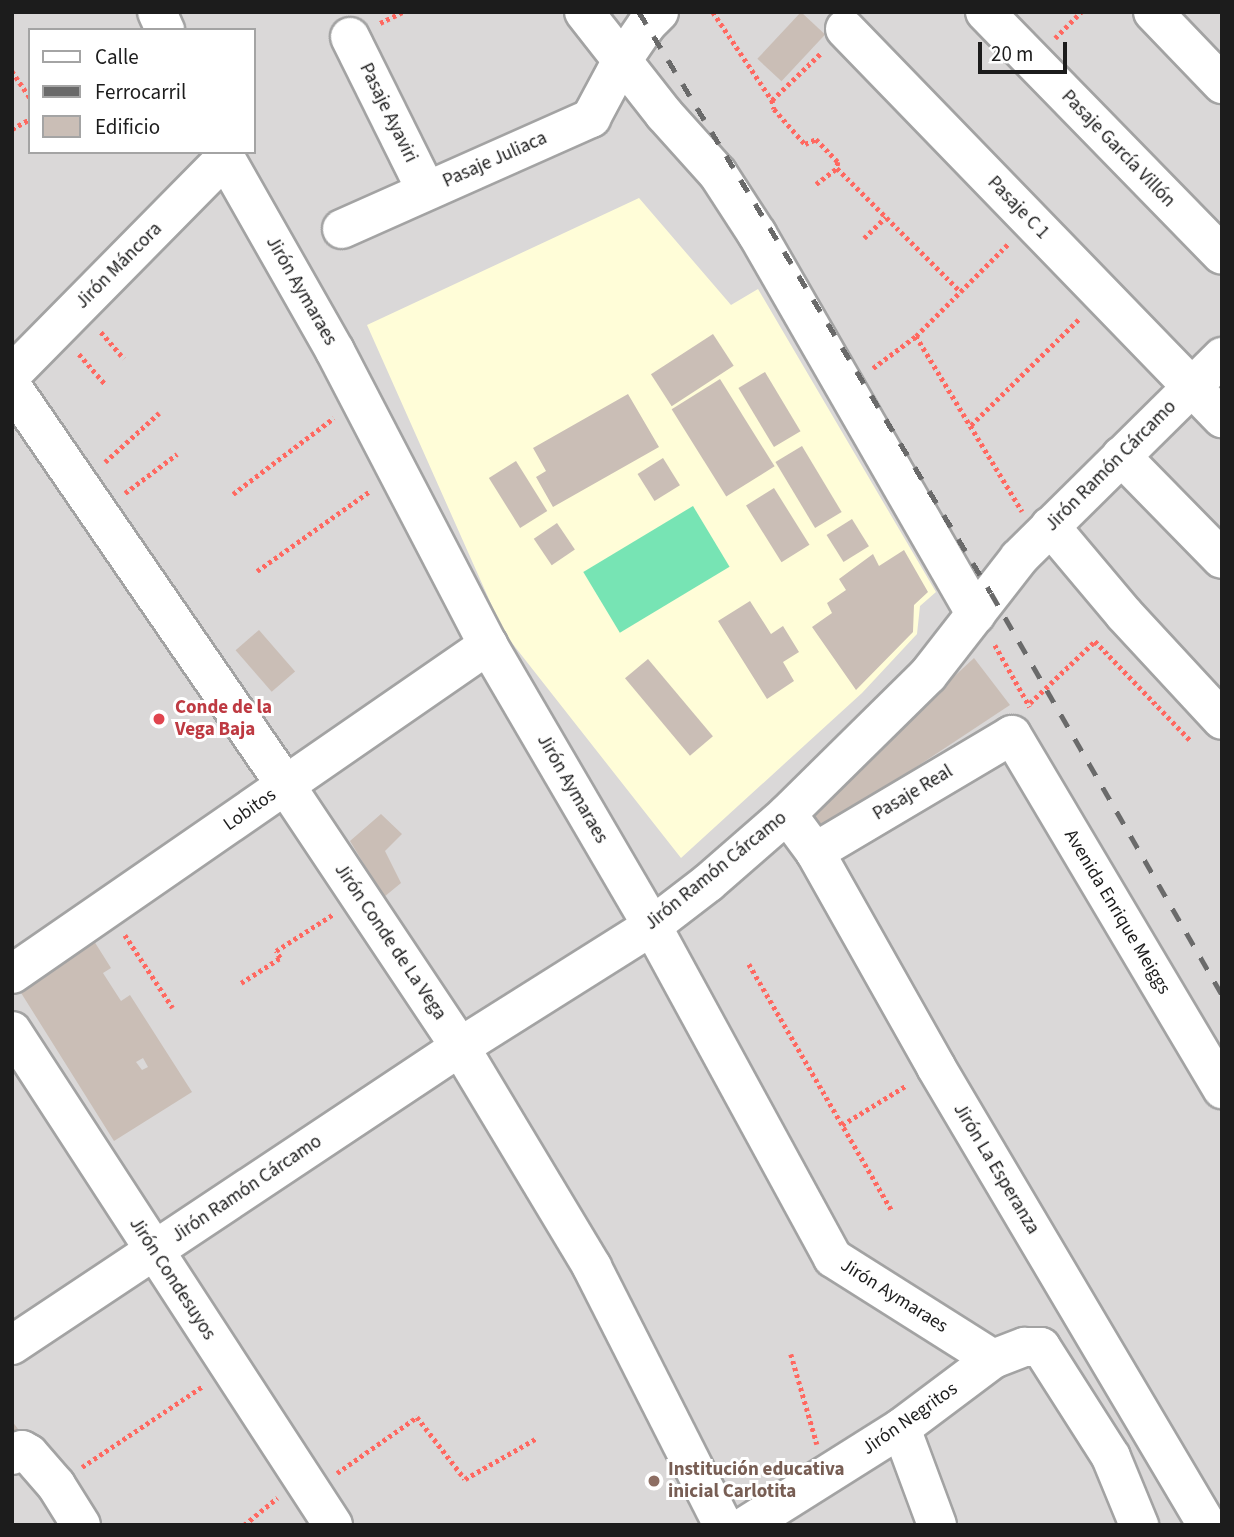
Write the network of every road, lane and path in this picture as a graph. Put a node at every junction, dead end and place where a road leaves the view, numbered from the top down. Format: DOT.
graph roads {
  1 [pos="157,12"];
  2 [pos="584,12"];
  3 [pos="659,12"];
  4 [pos="714,12"];
  5 [pos="985,12"];
  6 [pos="1153,12"];
  7 [pos="164,28"];
  8 [pos="845,29"];
  9 [pos="350,37"];
  10 [pos="621,62"];
  11 [pos="12,71"];
  12 [pos="1222,84"];
  13 [pos="28,95"];
  14 [pos="772,100"];
  15 [pos="28,120"];
  16 [pos="12,129"];
  17 [pos="224,155"];
  18 [pos="836,168"];
  19 [pos="816,184"];
  20 [pos="426,190"];
  21 [pos="886,217"];
  22 [pos="1031,221"];
  23 [pos="342,229"];
  24 [pos="864,238"];
  25 [pos="1222,255"];
  26 [pos="961,292"];
  27 [pos="1104,296"];
  28 [pos="57,329"];
  29 [pos="916,336"];
  30 [pos="1222,357"];
  31 [pos="873,368"];
  32 [pos="12,374"];
  33 [pos="106,385"];
  34 [pos="1191,386"];
  35 [pos="12,387"];
  36 [pos="360,399"];
  37 [pos="159,414"];
  38 [pos="1222,418"];
  39 [pos="971,425"];
  40 [pos="177,454"];
  41 [pos="1121,456"];
  42 [pos="397,472"];
  43 [pos="233,494"];
  44 [pos="89,499"];
  45 [pos="1045,532"];
  46 [pos="1222,559"];
  47 [pos="257,570"];
  48 [pos="1124,614"];
  49 [pos="976,615"];
  50 [pos="1095,641"];
  51 [pos="488,645"];
  52 [pos="1206,730"];
  53 [pos="1012,735"];
  54 [pos="286,786"];
  55 [pos="787,814"];
  56 [pos="815,852"];
  57 [pos="359,897"];
  58 [pos="108,908"];
  59 [pos="652,926"];
  60 [pos="749,964"];
  61 [pos="12,974"];
  62 [pos="241,983"];
  63 [pos="173,1008"];
  64 [pos="12,1031"];
  65 [pos="460,1047"];
  66 [pos="936,1067"];
  67 [pos="26,1085"];
  68 [pos="1222,1089"];
  69 [pos="842,1125"];
  70 [pos="892,1211"];
  71 [pos="154,1251"];
  72 [pos="12,1345"];
  73 [pos="791,1354"];
  74 [pos="993,1359"];
  75 [pos="230,1368"];
  76 [pos="901,1428"];
  77 [pos="535,1439"];
  78 [pos="17,1452"];
  79 [pos="825,1475"];
  80 [pos="306,1484"];
  81 [pos="55,1485"];
  82 [pos="1208,1506"];
  83 [pos="81,1525"];
  84 [pos="244,1525"];
  85 [pos="333,1525"];
  86 [pos="723,1525"];
  87 [pos="747,1525"];
  88 [pos="937,1525"];
  89 [pos="1139,1525"];
  1 -- 7 [label="street"];
  2 -- 10 [label="street"];
  3 -- 10 [label="street"];
  4 -- 14 [label="path"];
  5 -- 25 [label="street, Pasaje García Villón"];
  6 -- 12 [label="street"];
  8 -- 14 [label="path"];
  8 -- 22 [label="street, Pasaje C 1"];
  9 -- 20 [label="street, Pasaje Ayaviri"];
  10 -- 20 [label="street, Pasaje Juliaca"];
  10 -- 49 [label="street"];
  11 -- 13 [label="path"];
  14 -- 18 [label="path"];
  15 -- 16 [label="path"];
  17 -- 28 [label="street, Jirón Máncora"];
  17 -- 36 [label="street, Jirón Aymaraes"];
  18 -- 19 [label="path"];
  18 -- 21 [label="path"];
  20 -- 23 [label="street, Pasaje Juliaca"];
  21 -- 24 [label="path"];
  21 -- 26 [label="path"];
  22 -- 26 [label="path"];
  22 -- 27 [label="street, Pasaje C 1"];
  26 -- 29 [label="path"];
  27 -- 34 [label="street, Pasaje C 1"];
  27 -- 39 [label="path"];
  28 -- 32 [label="street, Jirón Máncora"];
  28 -- 33 [label="path"];
  29 -- 31 [label="path"];
  29 -- 39 [label="path"];
  30 -- 34 [label="street, Jirón Ramón Cárcamo"];
  34 -- 38 [label="street, Pasaje C 1"];
  34 -- 41 [label="street, Jirón Ramón Cárcamo"];
  35 -- 44 [label="street, Jirón Conde de La Vega"];
  36 -- 42 [label="street, Jirón Aymaraes"];
  36 -- 43 [label="path"];
  37 -- 44 [label="path"];
  39 -- 45 [label="path"];
  40 -- 44 [label="path"];
  41 -- 45 [label="street, Jirón Ramón Cárcamo"];
  41 -- 46 [label="street"];
  42 -- 47 [label="path"];
  42 -- 51 [label="street, Jirón Aymaraes"];
  44 -- 54 [label="street, Jirón Conde de La Vega"];
  45 -- 48 [label="street"];
  45 -- 49 [label="street, Jirón Ramón Cárcamo"];
  48 -- 50 [label="path"];
  48 -- 52 [label="street"];
  49 -- 50 [label="path"];
  49 -- 55 [label="street, Jirón Ramón Cárcamo"];
  50 -- 52 [label="path"];
  51 -- 54 [label="street, Lobitos"];
  51 -- 59 [label="street, Jirón Aymaraes"];
  53 -- 56 [label="street, Pasaje Real"];
  53 -- 68 [label="street, Avenida Enrique Meiggs"];
  54 -- 57 [label="street, Jirón Conde de La Vega"];
  54 -- 58 [label="street, Lobitos"];
  55 -- 56 [label="street, Jirón La Esperanza"];
  55 -- 59 [label="street, Jirón Ramón Cárcamo"];
  56 -- 66 [label="street, Jirón La Esperanza"];
  57 -- 62 [label="path"];
  57 -- 65 [label="street, Jirón Conde de La Vega"];
  58 -- 61 [label="street, Lobitos"];
  58 -- 63 [label="path"];
  59 -- 65 [label="street, Jirón Ramón Cárcamo"];
  59 -- 74 [label="street, Jirón Aymaraes"];
  60 -- 69 [label="path"];
  64 -- 67 [label="street, Jirón Condesuyos"];
  65 -- 71 [label="street, Jirón Ramón Cárcamo"];
  65 -- 86 [label="street, Jirón Conde de La Vega"];
  66 -- 69 [label="path"];
  66 -- 82 [label="street, Jirón La Esperanza"];
  67 -- 71 [label="street, Jirón Condesuyos"];
  69 -- 70 [label="path"];
  71 -- 72 [label="street, Jirón Ramón Cárcamo"];
  71 -- 75 [label="street, Jirón Condesuyos"];
  73 -- 79 [label="path"];
  74 -- 76 [label="street, Jirón Negritos"];
  74 -- 89 [label="street, Jirón Negritos"];
  75 -- 80 [label="street, Jirón Condesuyos"];
  75 -- 81 [label="path"];
  76 -- 79 [label="street, Jirón Negritos"];
  76 -- 88 [label="street"];
  77 -- 80 [label="path"];
  78 -- 81 [label="street"];
  79 -- 87 [label="street, Jirón Negritos"];
  80 -- 84 [label="path"];
  80 -- 85 [label="street, Jirón Condesuyos"];
  81 -- 83 [label="street"];
}
